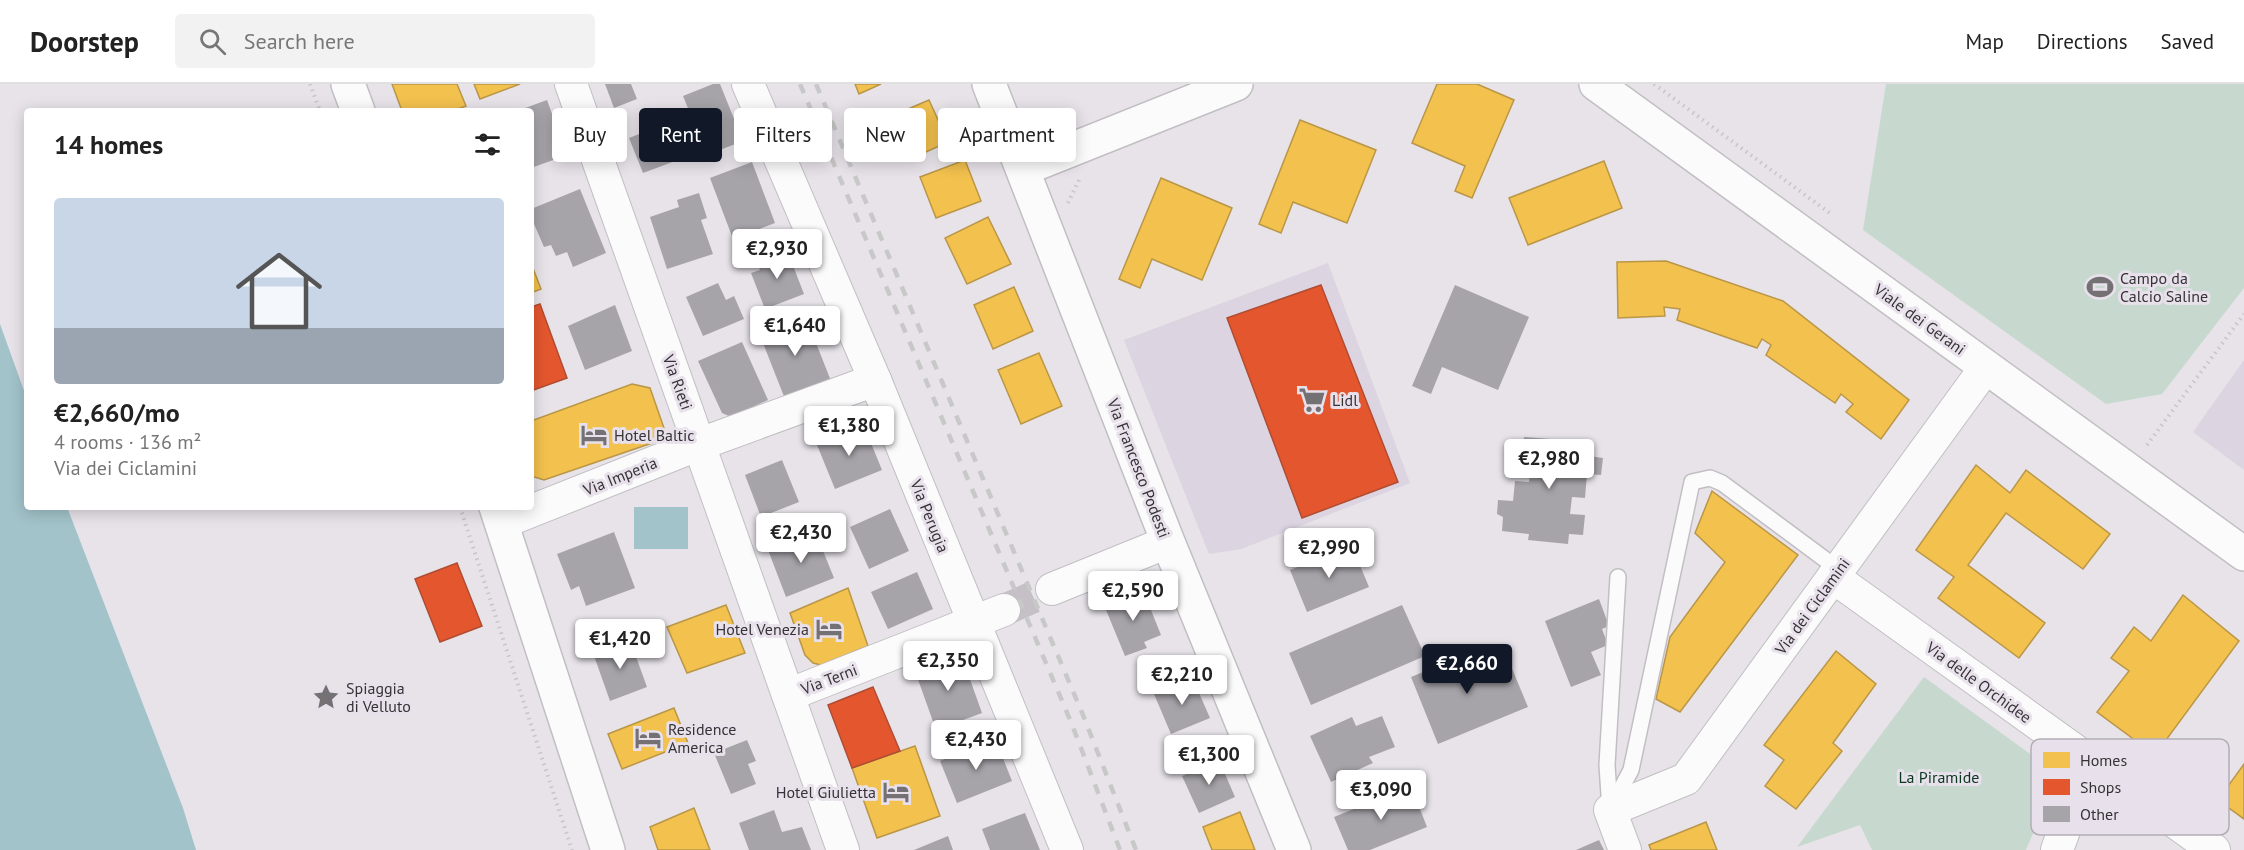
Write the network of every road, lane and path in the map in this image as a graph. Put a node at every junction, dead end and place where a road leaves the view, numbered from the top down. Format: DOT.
graph roads {
  1 [pos="310,84"];
  2 [pos="348,84"];
  3 [pos="571,84"];
  4 [pos="747,84"];
  5 [pos="989,84"];
  6 [pos="1236,84"];
  7 [pos="1596,84"];
  8 [pos="319,108"];
  9 [pos="357,108"];
  10 [pos="1023,169"];
  11 [pos="1082,176"];
  12 [pos="1069,211"];
  13 [pos="2244,314"];
  14 [pos="1986,367"];
  15 [pos="874,380"];
  16 [pos="700,444"];
  17 [pos="2147,445"];
  18 [pos="534,502"];
  19 [pos="461,510"];
  20 [pos="512,510"];
  21 [pos="498,515"];
  22 [pos="1168,542"];
  23 [pos="2244,554"];
  24 [pos="1836,573"];
  25 [pos="1618,577"];
  26 [pos="1052,589"];
  27 [pos="1004,610"];
  28 [pos="973,623"];
  29 [pos="788,694"];
  30 [pos="2059,739"];
  31 [pos="1610,810"];
  32 [pos="2062,835"];
  33 [pos="2193,835"];
  34 [pos="572,850"];
  35 [pos="608,850"];
  36 [pos="843,850"];
  37 [pos="1067,850"];
  38 [pos="1294,850"];
  39 [pos="1625,850"];
  40 [pos="2057,850"];
  41 [pos="2214,850"];
  1 -- 8 [label="path"];
  2 -- 9 [label="street"];
  3 -- 16 [label="street, Via Rieti"];
  4 -- 15 [label="street, Via Perugia"];
  5 -- 10 [label="street, Via Francesco Podesti"];
  6 -- 10 [label="street"];
  7 -- 14 [label="street, Viale dei Gerani"];
  10 -- 22 [label="street, Via Francesco Podesti"];
  11 -- 12 [label="path"];
  13 -- 17 [label="path"];
  14 -- 23 [label="street, Viale dei Gerani"];
  14 -- 24 [label="street, Via dei Ciclamini"];
  15 -- 16 [label="street, Via Imperia"];
  15 -- 28 [label="street, Via Perugia"];
  16 -- 18 [label="street, Via Imperia"];
  16 -- 29 [label="street, Via Rieti"];
  19 -- 34 [label="path"];
  20 -- 21 [label="street, Via Imperia"];
  21 -- 35 [label="street"];
  22 -- 26 [label="street"];
  22 -- 38 [label="street, Via Francesco Podesti"];
  24 -- 30 [label="street, Via delle Orchidee"];
  24 -- 31 [label="street, Via dei Ciclamini"];
  24 -- 31 [label="lane"];
  25 -- 31 [label="lane"];
  27 -- 28 [label="street, Via Terni"];
  28 -- 29 [label="street, Via Terni"];
  28 -- 37 [label="street, Via Perugia"];
  29 -- 36 [label="street, Via Rieti"];
  31 -- 39 [label="street"];
  32 -- 40 [label="street"];
  33 -- 41 [label="street, Via delle Orchidee"];
}
